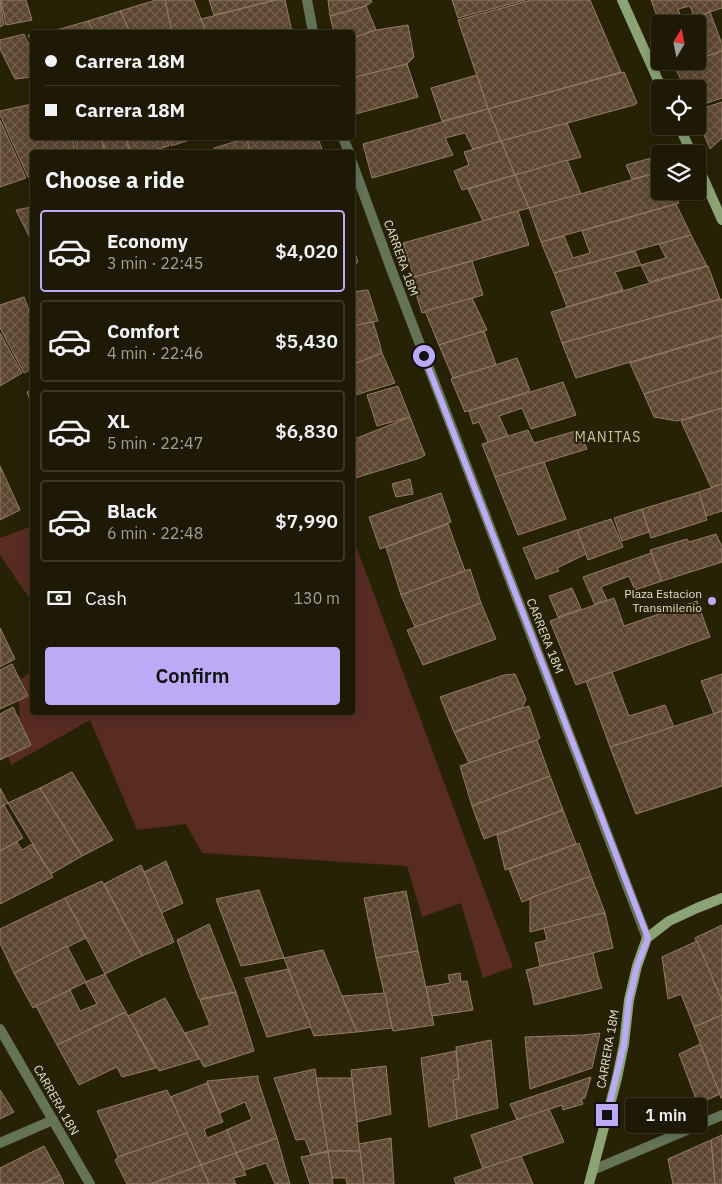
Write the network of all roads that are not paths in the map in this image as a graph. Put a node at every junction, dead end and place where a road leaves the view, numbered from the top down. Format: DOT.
graph roads {
  1 [pos="307,0"];
  2 [pos="622,0"];
  3 [pos="313,30"];
  4 [pos="658,80"];
  5 [pos="355,170"];
  6 [pos="706,184"];
  7 [pos="722,220"];
  8 [pos="722,898"];
  9 [pos="648,938"];
  10 [pos="0,1029"];
  11 [pos="722,1115"];
  12 [pos="53,1120"];
  13 [pos="0,1143"];
  14 [pos="593,1170"];
  15 [pos="90,1184"];
  16 [pos="589,1184"];
  1 -- 3 [label="street"];
  2 -- 4 [label="street"];
  5 -- 9 [label="street, CARRERA 18M"];
  6 -- 7 [label="street"];
  8 -- 9 [label="street"];
  9 -- 14 [label="street, CARRERA 18M"];
  10 -- 12 [label="street, CARRERA 18N"];
  11 -- 14 [label="street"];
  12 -- 13 [label="street"];
  12 -- 15 [label="street, CARRERA 18N"];
  14 -- 16 [label="street, CARRERA 18M"];
}
